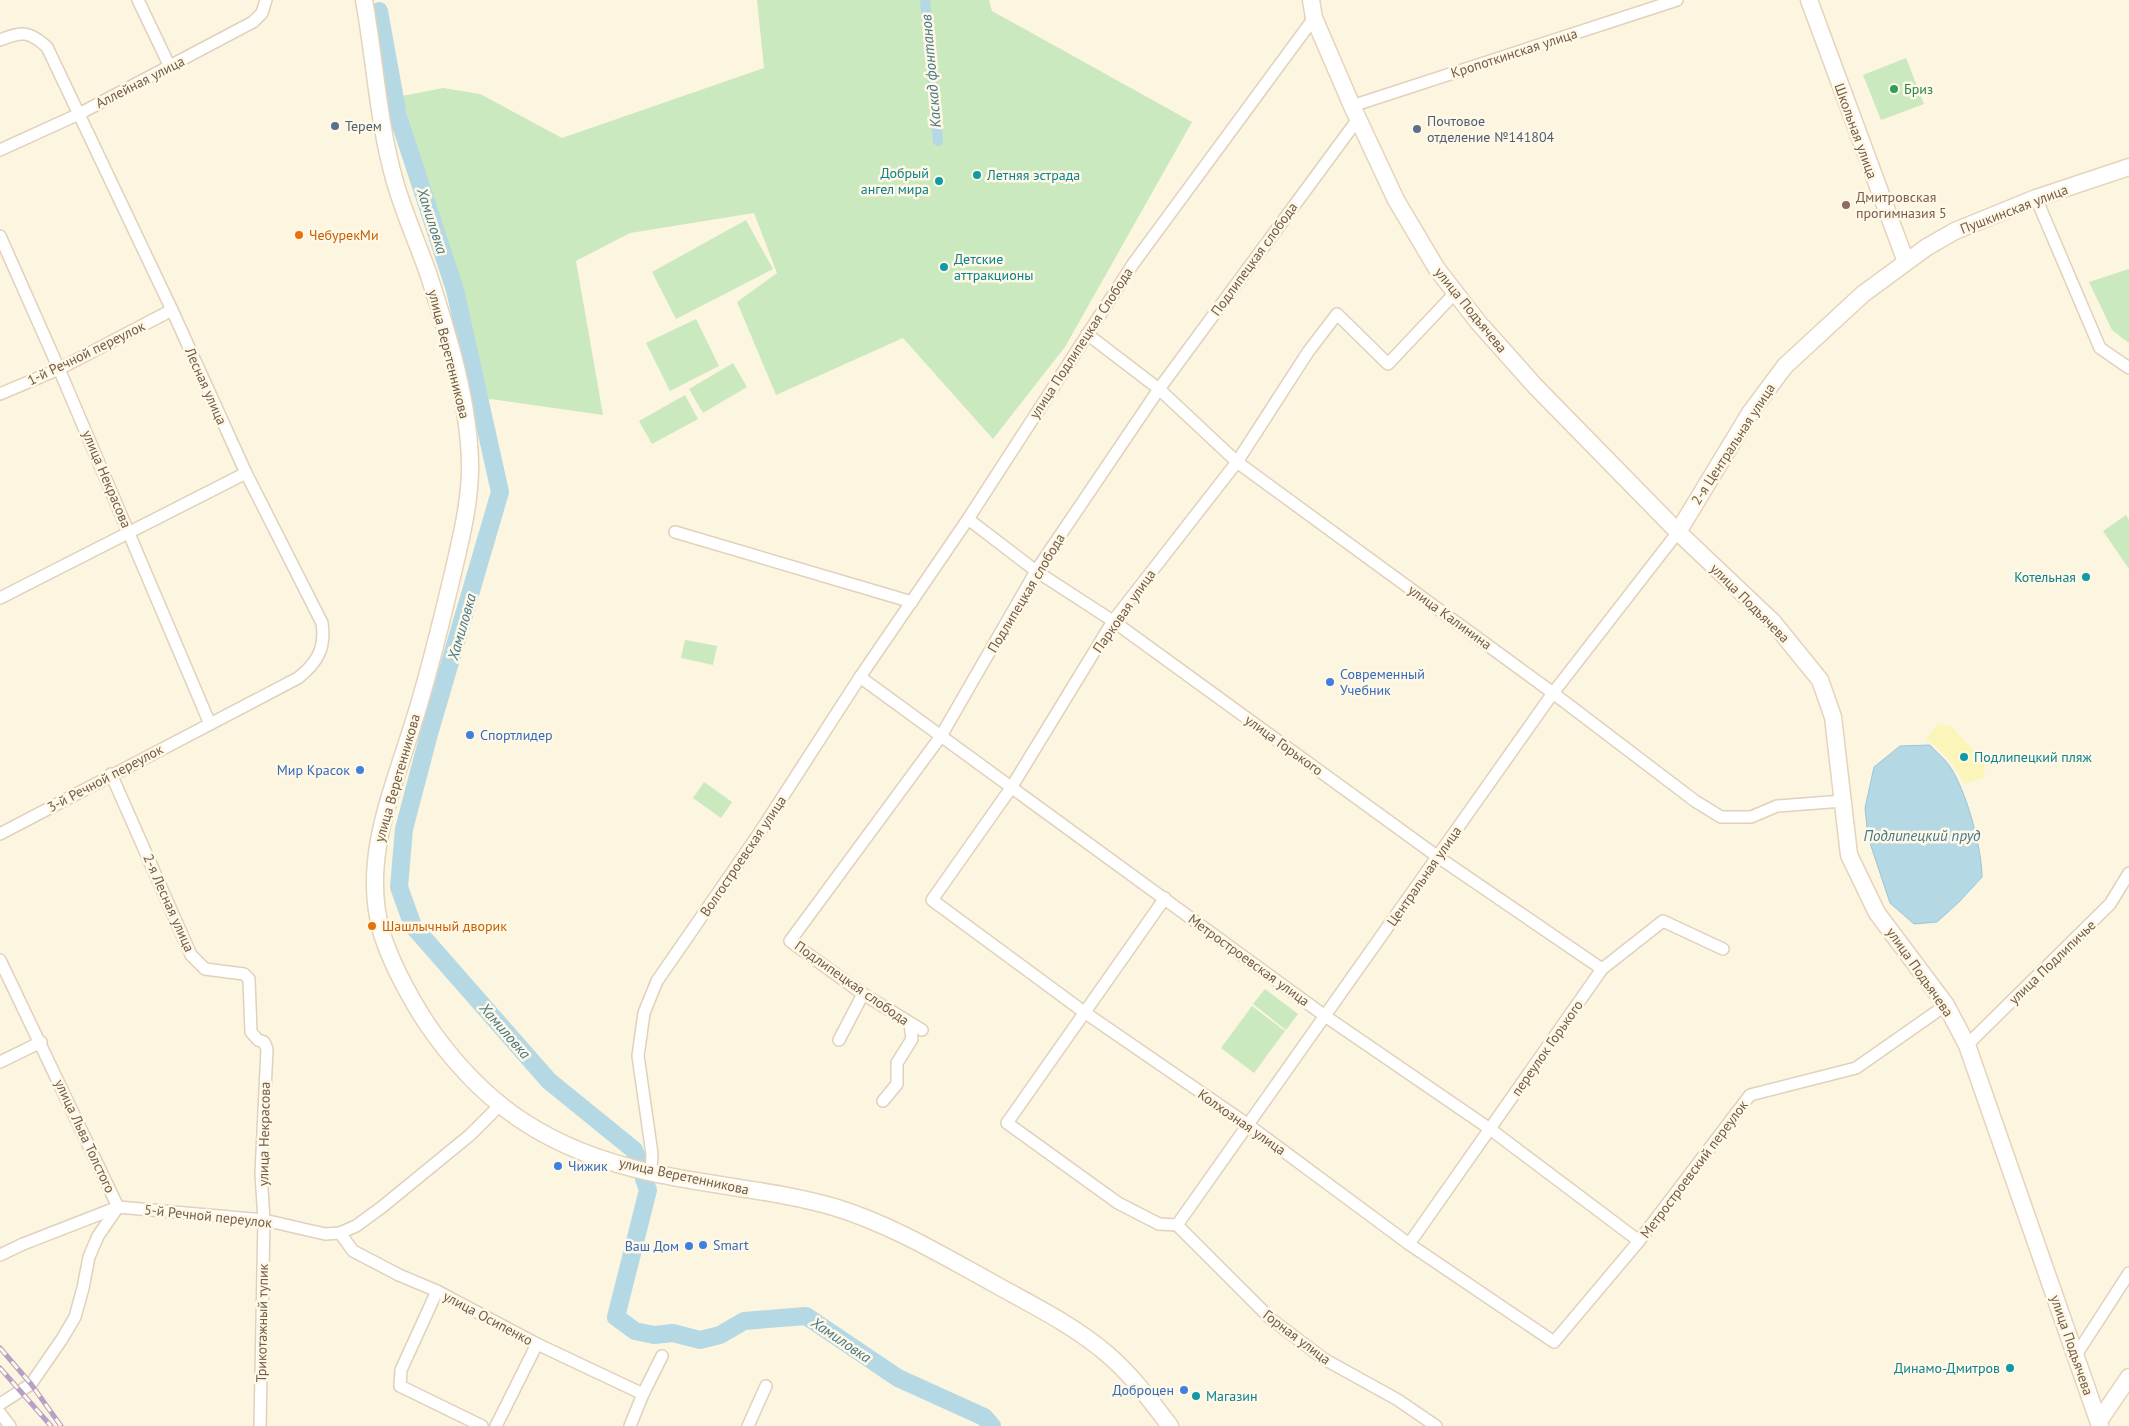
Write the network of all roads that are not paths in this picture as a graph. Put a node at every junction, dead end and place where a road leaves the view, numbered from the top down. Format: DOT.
graph roads {
  1 [pos="138,0"];
  2 [pos="266,0"];
  3 [pos="364,0"];
  4 [pos="1311,0"];
  5 [pos="1677,0"];
  6 [pos="1809,0"];
  7 [pos="1314,18"];
  8 [pos="0,40"];
  9 [pos="170,67"];
  10 [pos="1355,112"];
  11 [pos="79,114"];
  12 [pos="0,150"];
  13 [pos="2129,167"];
  14 [pos="2036,198"];
  15 [pos="0,236"];
  16 [pos="1906,262"];
  17 [pos="1455,293"];
  18 [pos="172,310"];
  19 [pos="1087,334"];
  20 [pos="2129,368"];
  21 [pos="60,369"];
  22 [pos="1159,389"];
  23 [pos="0,394"];
  24 [pos="1237,462"];
  25 [pos="246,473"];
  26 [pos="968,520"];
  27 [pos="675,532"];
  28 [pos="1678,532"];
  29 [pos="130,533"];
  30 [pos="1036,571"];
  31 [pos="0,598"];
  32 [pos="912,602"];
  33 [pos="1113,622"];
  34 [pos="860,677"];
  35 [pos="1553,693"];
  36 [pos="210,724"];
  37 [pos="941,736"];
  38 [pos="111,774"];
  39 [pos="1012,788"];
  40 [pos="1843,801"];
  41 [pos="0,834"];
  42 [pos="1438,857"];
  43 [pos="2129,873"];
  44 [pos="1165,898"];
  45 [pos="932,900"];
  46 [pos="1723,949"];
  47 [pos="0,960"];
  48 [pos="1602,969"];
  49 [pos="863,994"];
  50 [pos="1946,1005"];
  51 [pos="1084,1012"];
  52 [pos="1326,1016"];
  53 [pos="910,1024"];
  54 [pos="922,1030"];
  55 [pos="839,1040"];
  56 [pos="40,1042"];
  57 [pos="1967,1045"];
  58 [pos="267,1049"];
  59 [pos="0,1062"];
  60 [pos="883,1101"];
  61 [pos="500,1106"];
  62 [pos="1246,1124"];
  63 [pos="1490,1129"];
  64 [pos="651,1172"];
  65 [pos="118,1207"];
  66 [pos="264,1220"];
  67 [pos="1177,1224"];
  68 [pos="340,1233"];
  69 [pos="1639,1242"];
  70 [pos="1409,1244"];
  71 [pos="0,1255"];
  72 [pos="2129,1273"];
  73 [pos="437,1291"];
  74 [pos="1554,1342"];
  75 [pos="537,1344"];
  76 [pos="2076,1355"];
  77 [pos="662,1356"];
  78 [pos="2127,1382"];
  79 [pos="766,1386"];
  80 [pos="643,1394"];
  81 [pos="0,1404"];
  82 [pos="0,1413"];
  83 [pos="2100,1424"];
  84 [pos="10,1426"];
  85 [pos="260,1426"];
  86 [pos="482,1426"];
  87 [pos="496,1426"];
  88 [pos="630,1426"];
  89 [pos="748,1426"];
  90 [pos="1170,1426"];
  91 [pos="1436,1426"];
  1 -- 9 [label="street"];
  2 -- 9 [label="street, Аллейная улица"];
  3 -- 61 [label="main road, улица Веретенникова"];
  4 -- 7 [label="main road, улица Подъячева"];
  5 -- 10 [label="street, Кропоткинская улица"];
  6 -- 16 [label="main road, Школьная улица"];
  7 -- 10 [label="main road, улица Подъячева"];
  7 -- 19 [label="street, улица Подлипецкая Слобода"];
  8 -- 11 [label="street, Лесная улица"];
  9 -- 11 [label="street, Аллейная улица"];
  10 -- 17 [label="main road, улица Подъячева"];
  10 -- 22 [label="street, Подлипецкая слобода"];
  11 -- 12 [label="street, Аллейная улица"];
  11 -- 18 [label="street, Лесная улица"];
  13 -- 14 [label="main road, Пушкинская улица"];
  14 -- 16 [label="main road, Пушкинская улица"];
  14 -- 20 [label="street"];
  15 -- 21 [label="street, улица Некрасова"];
  16 -- 28 [label="main road, 2-я Центральная улица"];
  17 -- 24 [label="street, Парковая улица"];
  17 -- 28 [label="main road, улица Подъячева"];
  18 -- 21 [label="street, 1-й Речной переулок"];
  18 -- 25 [label="street, Лесная улица"];
  19 -- 22 [label="street, улица Калинина"];
  19 -- 26 [label="street, улица Подлипецкая Слобода"];
  21 -- 23 [label="street, 1-й Речной переулок"];
  21 -- 29 [label="street, улица Некрасова"];
  22 -- 24 [label="street, улица Калинина"];
  22 -- 30 [label="street, Подлипецкая слобода"];
  24 -- 33 [label="street, Парковая улица"];
  24 -- 35 [label="street, улица Калинина"];
  25 -- 29 [label="street"];
  25 -- 36 [label="street, Лесная улица"];
  26 -- 30 [label="street, улица Горького"];
  26 -- 32 [label="street, улица Подлипецкая Слобода"];
  27 -- 32 [label="street"];
  28 -- 35 [label="street, Центральная улица"];
  28 -- 40 [label="main road, улица Подъячева"];
  29 -- 31 [label="street"];
  29 -- 36 [label="street, улица Некрасова"];
  30 -- 33 [label="street, улица Горького"];
  30 -- 37 [label="street, Подлипецкая слобода"];
  32 -- 34 [label="street, улица Подлипецкая Слобода"];
  33 -- 39 [label="street, Парковая улица"];
  33 -- 42 [label="street, улица Горького"];
  34 -- 37 [label="street, Метростроевская улица"];
  34 -- 64 [label="street, Волгостроевская улица"];
  35 -- 40 [label="street, улица Калинина"];
  35 -- 42 [label="street, Центральная улица"];
  36 -- 38 [label="street, 3-й Речной переулок"];
  37 -- 39 [label="street, Метростроевская улица"];
  37 -- 49 [label="street, Подлипецкая слобода"];
  38 -- 41 [label="street, 3-й Речной переулок"];
  38 -- 58 [label="street, 2-я Лесная улица"];
  39 -- 44 [label="street, Метростроевская улица"];
  39 -- 45 [label="street, Парковая улица"];
  40 -- 50 [label="main road, улица Подъячева"];
  42 -- 48 [label="street, улица Горького"];
  42 -- 52 [label="street, Центральная улица"];
  43 -- 57 [label="street, улица Подлипичье"];
  44 -- 51 [label="street"];
  44 -- 52 [label="street, Метростроевская улица"];
  45 -- 51 [label="street, Колхозная улица"];
  46 -- 48 [label="street, переулок Горького"];
  47 -- 56 [label="street, улица Льва Толстого"];
  48 -- 63 [label="street, переулок Горького"];
  49 -- 53 [label="street, Подлипецкая слобода"];
  49 -- 55 [label="street"];
  50 -- 57 [label="main road, улица Подъячева"];
  50 -- 69 [label="street, Метростроевский переулок"];
  51 -- 62 [label="street, Колхозная улица"];
  51 -- 67 [label="street"];
  52 -- 62 [label="street, Центральная улица"];
  52 -- 63 [label="street, Метростроевская улица"];
  53 -- 54 [label="street, Подлипецкая слобода"];
  53 -- 60 [label="street"];
  56 -- 59 [label="street"];
  56 -- 65 [label="street, улица Льва Толстого"];
  57 -- 76 [label="main road, улица Подъячева"];
  58 -- 66 [label="street, улица Некрасова"];
  61 -- 64 [label="main road, улица Веретенникова"];
  61 -- 68 [label="street"];
  62 -- 67 [label="street, Центральная улица"];
  62 -- 70 [label="street, Колхозная улица"];
  63 -- 69 [label="street, Метростроевская улица"];
  63 -- 70 [label="street, переулок Горького"];
  64 -- 90 [label="main road, улица Веретенникова"];
  65 -- 66 [label="street, 5-й Речной переулок"];
  65 -- 71 [label="street, 5-й Речной переулок"];
  65 -- 81 [label="street, улица Льва Толстого"];
  66 -- 68 [label="street, 5-й Речной переулок"];
  66 -- 85 [label="street, Трикотажный тупик"];
  67 -- 91 [label="street, Горная улица"];
  68 -- 73 [label="street, улица Осипенко"];
  69 -- 74 [label="street, Метростроевский переулок"];
  70 -- 74 [label="street, Колхозная улица"];
  72 -- 76 [label="street"];
  73 -- 75 [label="street, улица Осипенко"];
  73 -- 86 [label="street"];
  75 -- 80 [label="street, улица Осипенко"];
  75 -- 87 [label="street"];
  76 -- 83 [label="main road, улица Подъячева"];
  77 -- 80 [label="street"];
  78 -- 83 [label="main road"];
  79 -- 89 [label="street"];
  80 -- 88 [label="street"];
  82 -- 84 [label="street"];
}
